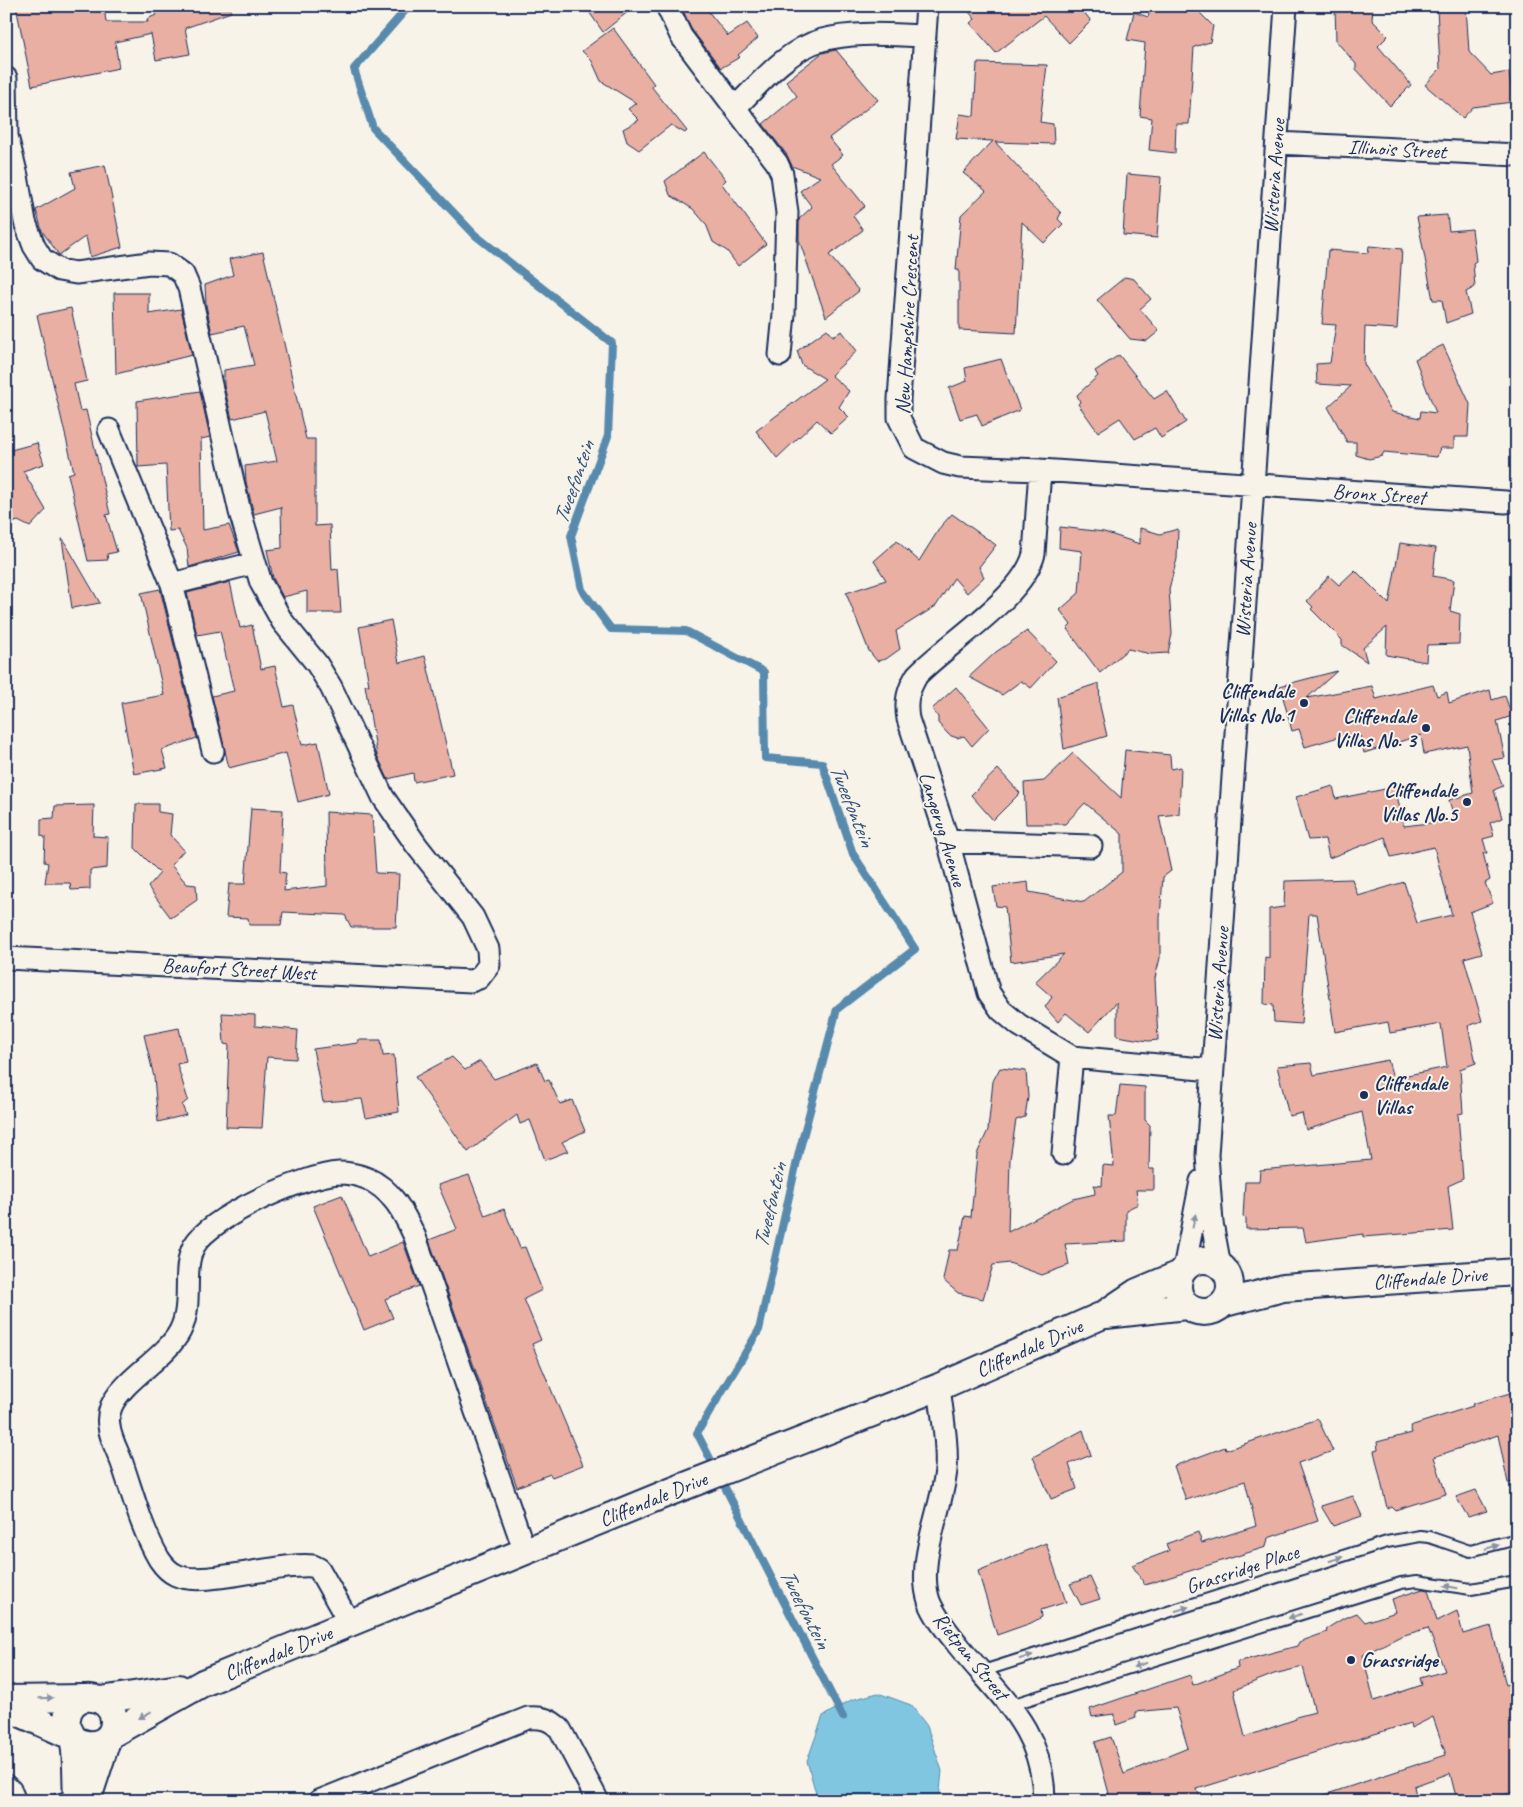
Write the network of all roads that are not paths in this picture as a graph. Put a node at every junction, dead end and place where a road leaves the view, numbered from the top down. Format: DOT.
graph roads {
  1 [pos="667,6"];
  2 [pos="927,6"];
  3 [pos="1286,6"];
  4 [pos="925,36"];
  5 [pos="6,78"];
  6 [pos="735,108"];
  7 [pos="7,136"];
  8 [pos="1276,143"];
  9 [pos="1517,155"];
  10 [pos="780,355"];
  11 [pos="109,430"];
  12 [pos="1040,470"];
  13 [pos="1253,485"];
  14 [pos="1506,502"];
  15 [pos="254,562"];
  16 [pos="172,584"];
  17 [pos="213,751"];
  18 [pos="948,841"];
  19 [pos="1091,846"];
  20 [pos="6,958"];
  21 [pos="1072,1057"];
  22 [pos="1212,1070"];
  23 [pos="1063,1154"];
  24 [pos="1207,1155"];
  25 [pos="1222,1268"];
  26 [pos="1182,1272"];
  27 [pos="1517,1272"];
  28 [pos="1283,1288"];
  29 [pos="1225,1303"];
  30 [pos="1186,1306"];
  31 [pos="1102,1315"];
  32 [pos="939,1387"];
  33 [pos="1517,1539"];
  34 [pos="525,1552"];
  35 [pos="1517,1581"];
  36 [pos="350,1624"];
  37 [pos="980,1672"];
  38 [pos="203,1683"];
  39 [pos="6,1698"];
  40 [pos="93,1699"];
  41 [pos="1011,1705"];
  42 [pos="6,1706"];
  43 [pos="109,1736"];
  44 [pos="72,1737"];
  45 [pos="6,1779"];
  46 [pos="74,1799"];
  47 [pos="21,1801"];
  48 [pos="319,1801"];
  49 [pos="598,1801"];
  50 [pos="1044,1801"];
  1 -- 6 [label="street"];
  2 -- 4 [label="street, New Hampshire Crescent"];
  3 -- 8 [label="street, Wisteria Avenue"];
  4 -- 6 [label="street"];
  4 -- 12 [label="street, New Hampshire Crescent"];
  5 -- 7 [label="street"];
  6 -- 10 [label="street"];
  7 -- 15 [label="street"];
  8 -- 9 [label="street, Illinois Street"];
  8 -- 13 [label="street, Wisteria Avenue"];
  11 -- 16 [label="street"];
  12 -- 13 [label="street, New Hampshire Crescent"];
  12 -- 18 [label="street, Langerug Avenue"];
  13 -- 14 [label="street, Bronx Street"];
  13 -- 22 [label="street, Wisteria Avenue"];
  15 -- 16 [label="street"];
  15 -- 20 [label="street, Beaufort Street West"];
  16 -- 17 [label="street"];
  18 -- 19 [label="street"];
  18 -- 21 [label="street, Langerug Avenue"];
  21 -- 22 [label="street, Langerug Avenue"];
  21 -- 23 [label="street"];
  22 -- 24 [label="street, Wisteria Avenue"];
  24 -- 25 [label="street, Wisteria Avenue"];
  26 -- 24 [label="street, Wisteria Avenue, one-way"];
  25 -- 26 [label="street"];
  25 -- 28 [label="street, Cliffendale Drive"];
  25 -- 29 [label="street"];
  26 -- 30 [label="street"];
  26 -- 31 [label="street, Cliffendale Drive"];
  27 -- 28 [label="street, Cliffendale Drive"];
  28 -- 29 [label="street, Cliffendale Drive"];
  29 -- 30 [label="street"];
  30 -- 31 [label="street, Cliffendale Drive"];
  31 -- 32 [label="street, Cliffendale Drive"];
  32 -- 34 [label="street, Cliffendale Drive"];
  32 -- 37 [label="street, Rietpan Street"];
  37 -- 33 [label="lane, Grassridge Place, one-way"];
  34 -- 36 [label="street, Cliffendale Drive"];
  34 -- 36 [label="street"];
  35 -- 41 [label="lane, one-way"];
  36 -- 38 [label="street, Cliffendale Drive"];
  37 -- 41 [label="street, Rietpan Street"];
  38 -- 40 [label="street, Cliffendale Drive"];
  38 -- 43 [label="street, Cliffendale Drive, one-way"];
  39 -- 40 [label="street, Cliffendale Drive, one-way"];
  40 -- 43 [label="street"];
  40 -- 44 [label="street"];
  41 -- 50 [label="street, Rietpan Street"];
  42 -- 44 [label="street"];
  43 -- 44 [label="street"];
  43 -- 46 [label="street"];
  44 -- 46 [label="street"];
  45 -- 47 [label="lane"];
  48 -- 49 [label="street"];
}
